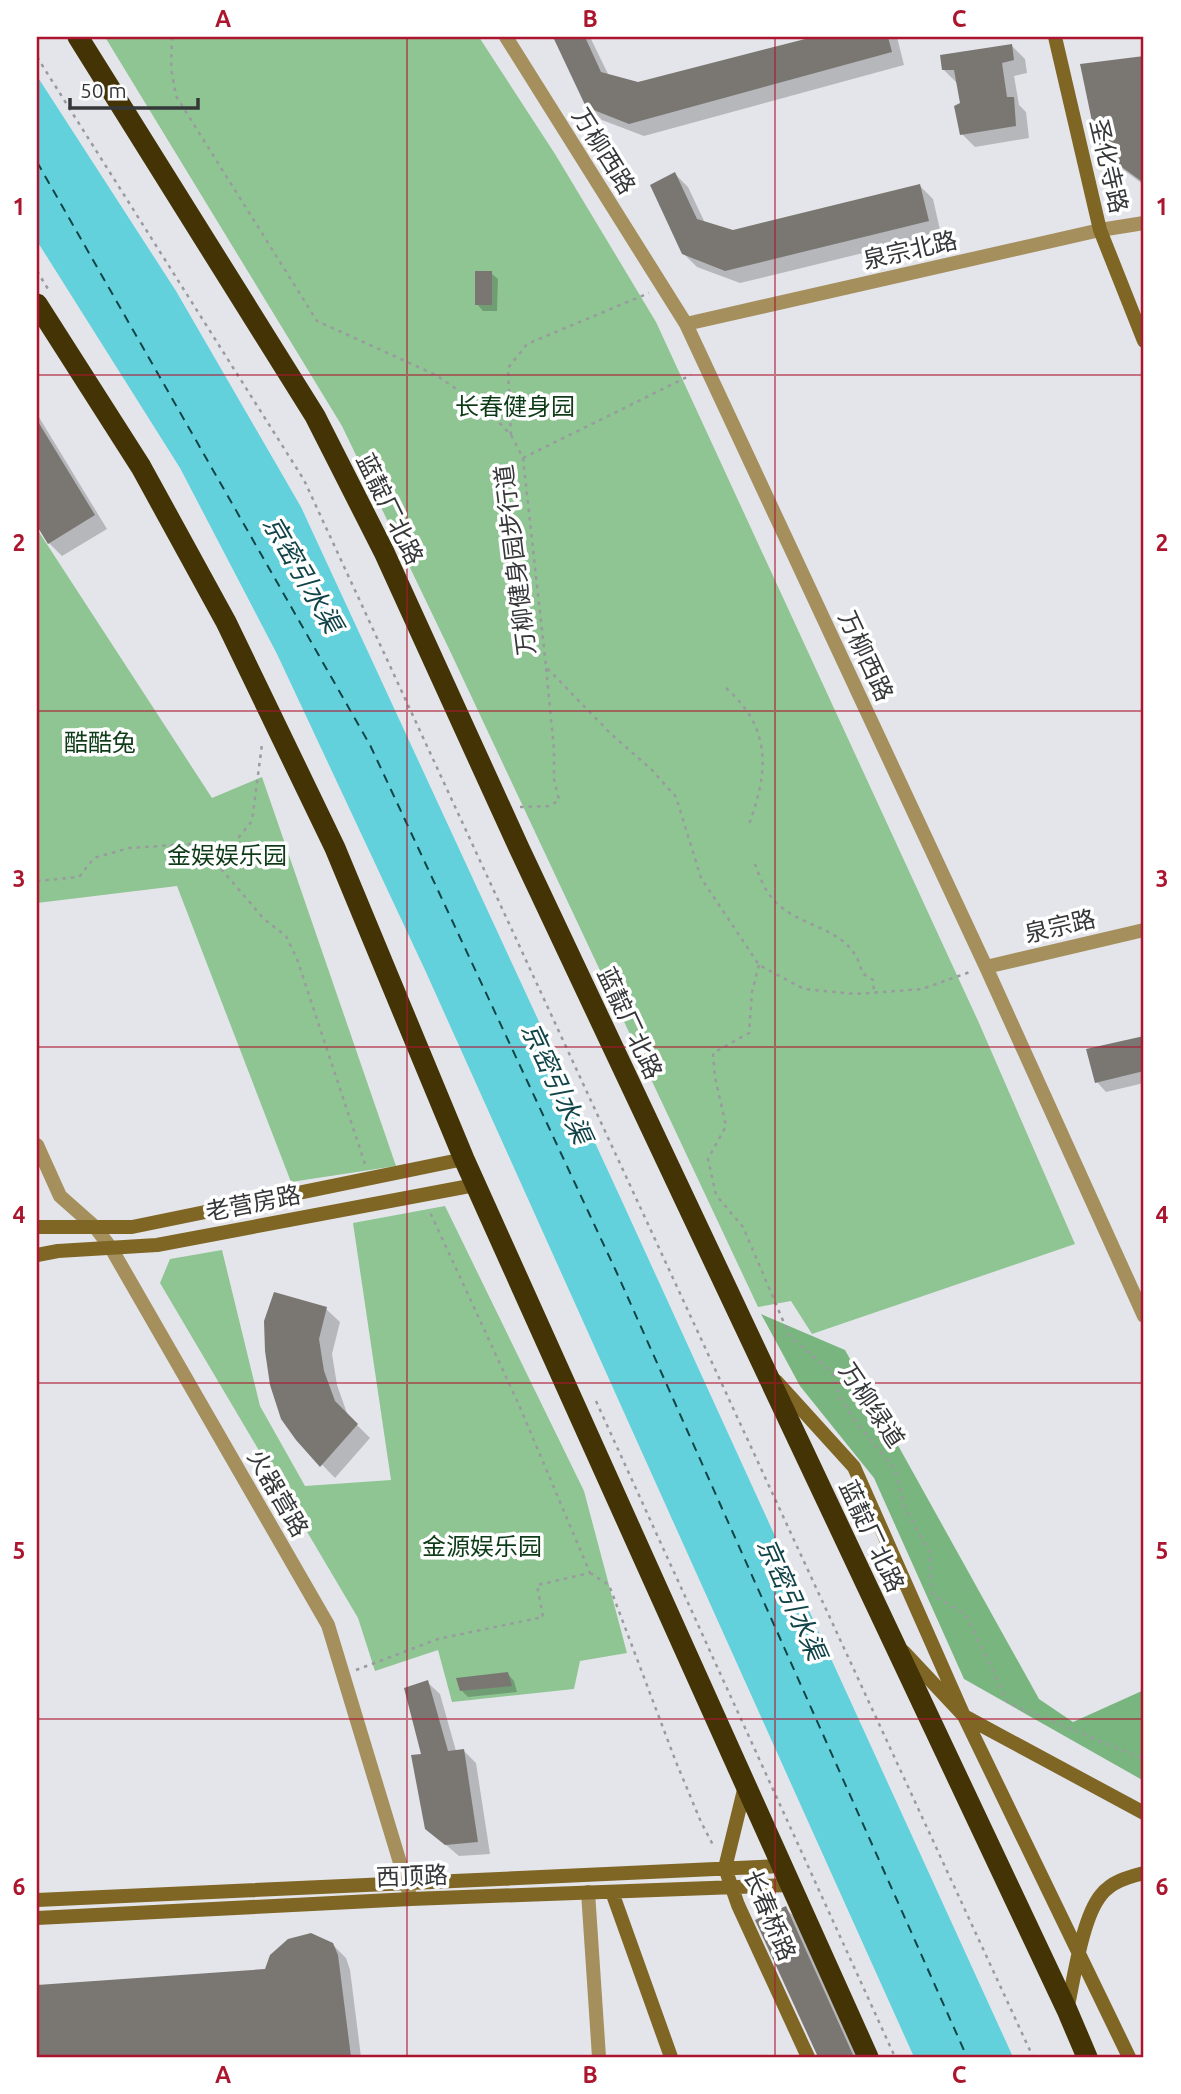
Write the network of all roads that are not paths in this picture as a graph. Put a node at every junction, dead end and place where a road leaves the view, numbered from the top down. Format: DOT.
graph roads {
  1 [pos="78,37"];
  2 [pos="506,37"];
  3 [pos="1055,37"];
  4 [pos="1144,223"];
  5 [pos="1100,230"];
  6 [pos="37,304"];
  7 [pos="686,324"];
  8 [pos="1144,341"];
  9 [pos="1144,930"];
  10 [pos="986,967"];
  11 [pos="37,1145"];
  12 [pos="464,1159"];
  13 [pos="475,1185"];
  14 [pos="37,1227"];
  15 [pos="95,1227"];
  16 [pos="111,1248"];
  17 [pos="37,1255"];
  18 [pos="1144,1316"];
  19 [pos="763,1367"];
  20 [pos="892,1640"];
  21 [pos="964,1716"];
  22 [pos="745,1786"];
  23 [pos="1144,1813"];
  24 [pos="725,1868"];
  25 [pos="1144,1873"];
  26 [pos="785,1875"];
  27 [pos="406,1882"];
  28 [pos="732,1887"];
  29 [pos="588,1892"];
  30 [pos="612,1892"];
  31 [pos="411,1899"];
  32 [pos="37,1900"];
  33 [pos="37,1918"];
  34 [pos="1080,1954"];
  35 [pos="1066,2010"];
  36 [pos="599,2057"];
  37 [pos="671,2057"];
  38 [pos="808,2057"];
  39 [pos="868,2057"];
  40 [pos="1087,2057"];
  41 [pos="1129,2057"];
  1 -- 19 [label="highway, 蓝靛厂北路"];
  2 -- 7 [label="street, 万柳西路"];
  3 -- 5 [label="street, 圣化寺路"];
  4 -- 5 [label="street, 泉宗北路"];
  5 -- 7 [label="street, 泉宗北路"];
  5 -- 8 [label="street, 圣化寺路"];
  6 -- 12 [label="highway"];
  7 -- 10 [label="street, 万柳西路"];
  9 -- 10 [label="street, 泉宗路"];
  10 -- 18 [label="street, 万柳西路"];
  11 -- 15 [label="street, 火器营路"];
  12 -- 13 [label="highway"];
  12 -- 15 [label="street, 老营房路"];
  13 -- 16 [label="street, 老营房路"];
  13 -- 22 [label="highway"];
  14 -- 15 [label="street, 老营房路"];
  15 -- 16 [label="street, 火器营路"];
  16 -- 17 [label="street, 老营房路"];
  16 -- 27 [label="street, 火器营路"];
  19 -- 20 [label="highway, 蓝靛厂北路"];
  19 -- 21 [label="street"];
  20 -- 21 [label="street"];
  20 -- 35 [label="highway, 蓝靛厂北路"];
  21 -- 23 [label="street"];
  21 -- 34 [label="street"];
  22 -- 24 [label="street, 长春桥路"];
  22 -- 26 [label="highway"];
  24 -- 26 [label="street, 西顶路"];
  24 -- 27 [label="street, 西顶路"];
  24 -- 28 [label="street, 长春桥路"];
  25 -- 34 [label="street"];
  26 -- 28 [label="street, 西顶路"];
  26 -- 39 [label="highway"];
  27 -- 31 [label="street, 火器营路"];
  27 -- 32 [label="street, 西顶路"];
  28 -- 30 [label="street, 西顶路"];
  28 -- 38 [label="street, 长春桥路"];
  29 -- 30 [label="street, 西顶路"];
  29 -- 31 [label="street, 西顶路"];
  29 -- 36 [label="street"];
  30 -- 37 [label="street"];
  31 -- 33 [label="street, 西顶路"];
  34 -- 35 [label="street"];
  34 -- 41 [label="street"];
  35 -- 40 [label="highway, 蓝靛厂北路"];
}
